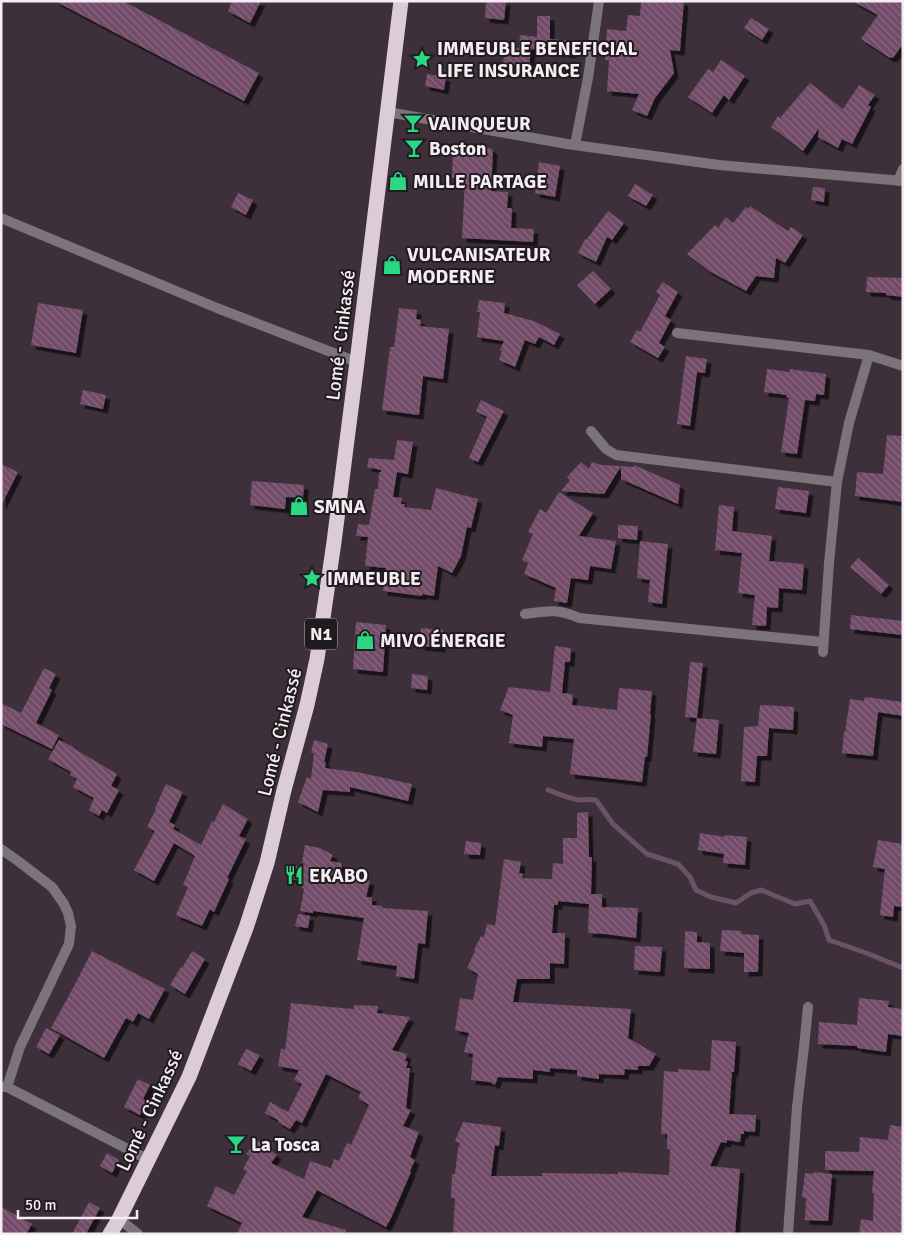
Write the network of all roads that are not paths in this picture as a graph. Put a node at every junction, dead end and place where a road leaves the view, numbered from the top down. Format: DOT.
graph roads {
  1 [pos="401,1"];
  2 [pos="598,1"];
  3 [pos="388,112"];
  4 [pos="575,145"];
  5 [pos="903,169"];
  6 [pos="900,181"];
  7 [pos="1,218"];
  8 [pos="677,333"];
  9 [pos="869,355"];
  10 [pos="357,362"];
  11 [pos="903,366"];
  12 [pos="592,431"];
  13 [pos="837,482"];
  14 [pos="525,614"];
  15 [pos="1,849"];
  16 [pos="808,1007"];
  17 [pos="4,1087"];
  18 [pos="148,1160"];
  19 [pos="119,1219"];
  20 [pos="110,1234"];
  21 [pos="138,1234"];
  22 [pos="788,1234"];
  1 -- 3 [label="highway, Lomé - Cinkassé / N1"];
  2 -- 4 [label="street"];
  3 -- 4 [label="street"];
  3 -- 10 [label="highway, Lomé - Cinkassé / N1"];
  4 -- 6 [label="street"];
  5 -- 6 [label="street"];
  7 -- 10 [label="street"];
  8 -- 9 [label="street"];
  9 -- 11 [label="street"];
  9 -- 13 [label="street"];
  10 -- 18 [label="highway, Lomé - Cinkassé / N1"];
  12 -- 13 [label="street"];
  13 -- 14 [label="street"];
  15 -- 17 [label="street"];
  16 -- 22 [label="street"];
  17 -- 18 [label="street"];
  18 -- 19 [label="highway, Lomé - Cinkassé / N1"];
  19 -- 20 [label="highway, Lomé - Cinkassé / N1"];
  19 -- 21 [label="street"];
}
